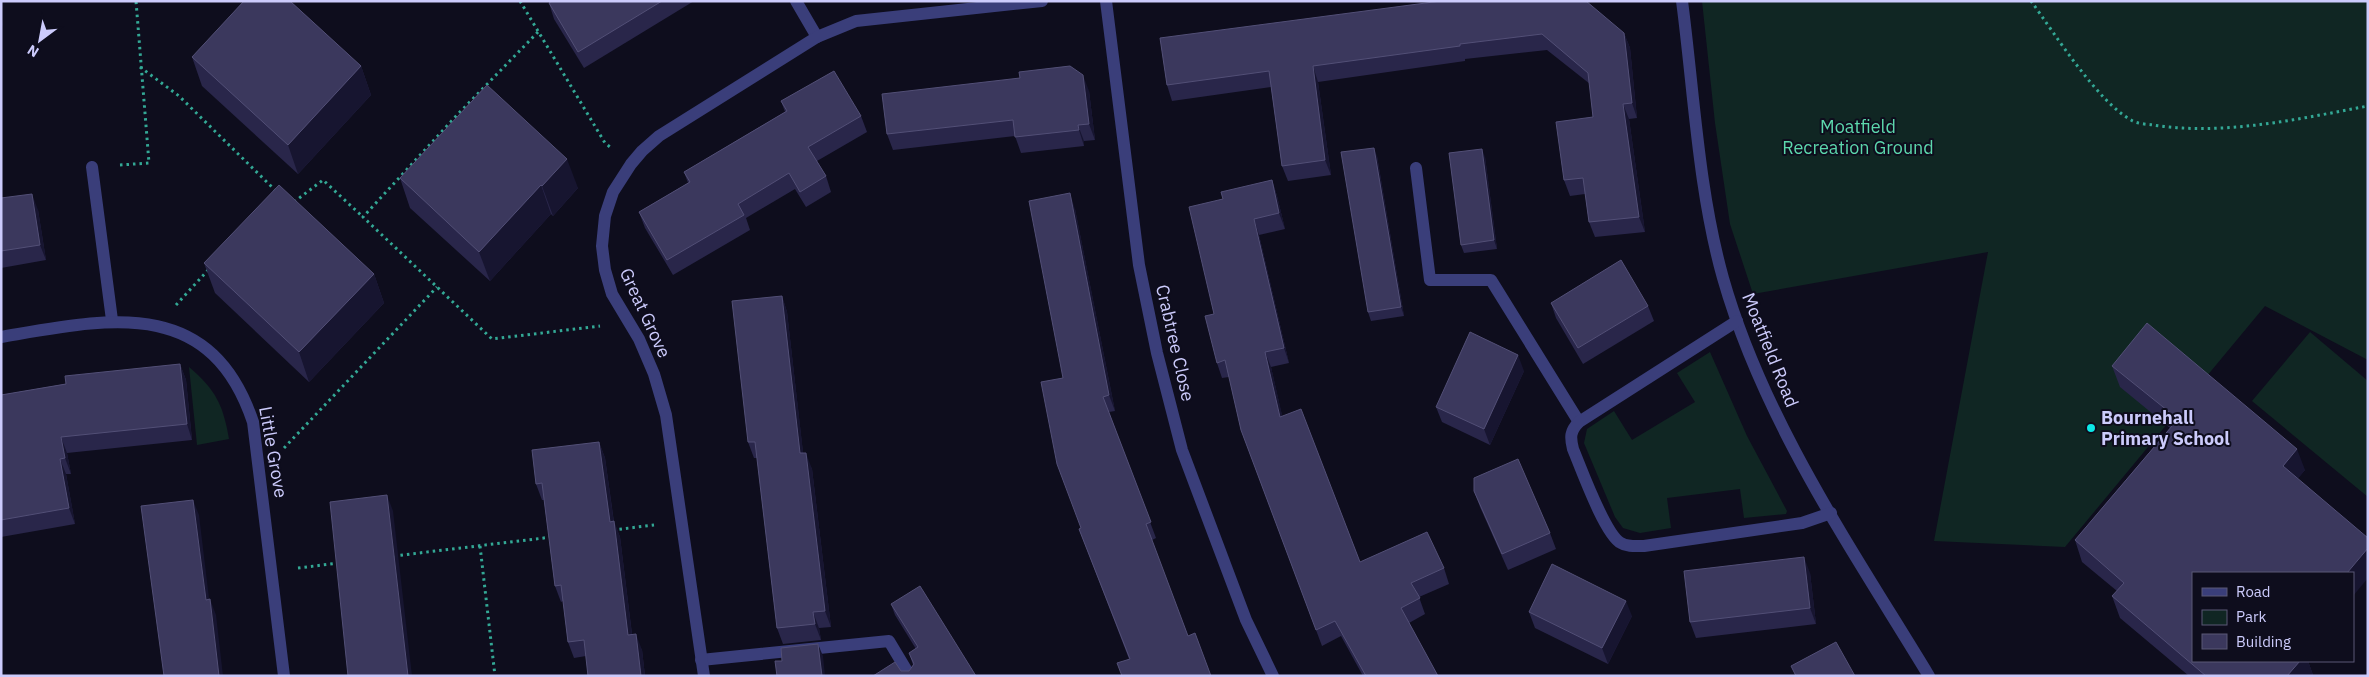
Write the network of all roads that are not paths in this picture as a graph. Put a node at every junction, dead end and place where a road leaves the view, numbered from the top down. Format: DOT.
graph roads {
  1 [pos="796,1"];
  2 [pos="1042,1"];
  3 [pos="1106,1"];
  4 [pos="1682,1"];
  5 [pos="817,36"];
  6 [pos="92,167"];
  7 [pos="1416,168"];
  8 [pos="112,320"];
  9 [pos="1737,321"];
  10 [pos="1,337"];
  11 [pos="1579,422"];
  12 [pos="1831,513"];
  13 [pos="702,660"];
  14 [pos="284,676"];
  15 [pos="704,676"];
  16 [pos="910,676"];
  17 [pos="1273,676"];
  18 [pos="1929,676"];
  1 -- 5 [label="street"];
  2 -- 5 [label="street, Great Grove"];
  3 -- 17 [label="street, Crabtree Close"];
  4 -- 9 [label="street, Moatfield Road"];
  5 -- 13 [label="street, Great Grove"];
  6 -- 8 [label="street"];
  7 -- 11 [label="street"];
  8 -- 10 [label="street, Little Grove"];
  8 -- 14 [label="street, Little Grove"];
  9 -- 11 [label="street"];
  9 -- 12 [label="street, Moatfield Road"];
  11 -- 12 [label="street"];
  12 -- 18 [label="street, Moatfield Road"];
  13 -- 15 [label="street, Great Grove"];
  13 -- 16 [label="street"];
}
